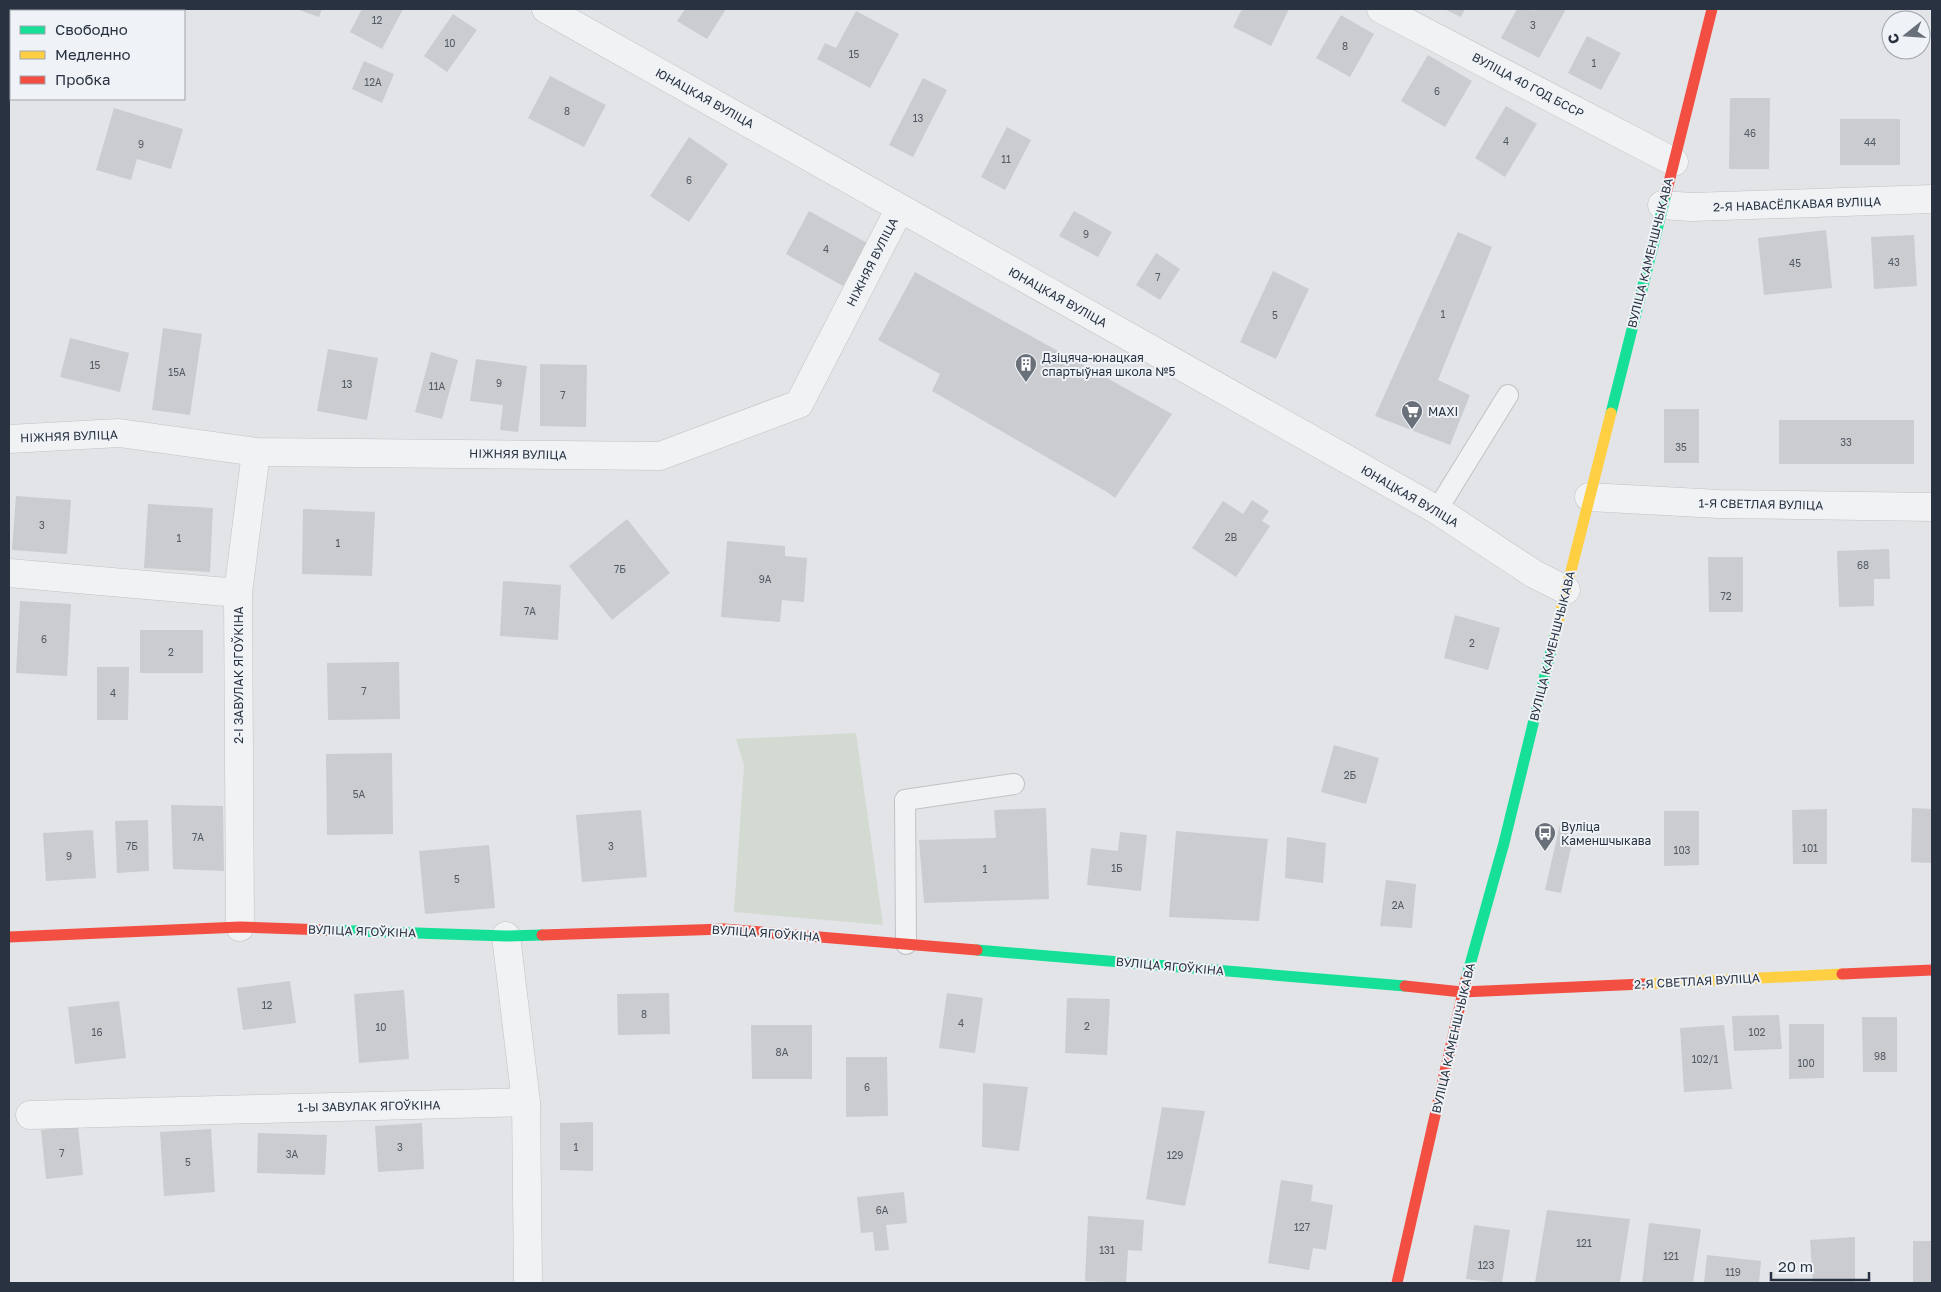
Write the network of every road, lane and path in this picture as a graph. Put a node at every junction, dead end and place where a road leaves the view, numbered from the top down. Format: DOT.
graph roads {
  1 [pos="546,9"];
  2 [pos="1381,9"];
  3 [pos="1712,9"];
  4 [pos="1674,162"];
  5 [pos="1932,199"];
  6 [pos="1662,205"];
  7 [pos="900,208"];
  8 [pos="1508,395"];
  9 [pos="9,439"];
  10 [pos="256,452"];
  11 [pos="1589,496"];
  12 [pos="1932,507"];
  13 [pos="1437,510"];
  14 [pos="9,573"];
  15 [pos="1566,590"];
  16 [pos="238,593"];
  17 [pos="1014,784"];
  18 [pos="240,927"];
  19 [pos="506,936"];
  20 [pos="9,937"];
  21 [pos="906,944"];
  22 [pos="1932,970"];
  23 [pos="1462,992"];
  24 [pos="526,1102"];
  25 [pos="30,1114"];
  26 [pos="528,1283"];
  27 [pos="1397,1283"];
  1 -- 7 [label="street, ЮНАЦКАЯ ВУЛІЦА"];
  2 -- 4 [label="street, ВУЛІЦА 40 ГОД БССР"];
  3 -- 4 [label="street, ВУЛІЦА КАМЕНШЧЫКАВА"];
  4 -- 6 [label="street, ВУЛІЦА КАМЕНШЧЫКАВА"];
  5 -- 6 [label="street, 2-Я НАВАСЁЛКАВАЯ ВУЛІЦА"];
  6 -- 11 [label="street, ВУЛІЦА КАМЕНШЧЫКАВА"];
  7 -- 10 [label="street, НІЖНЯЯ ВУЛІЦА"];
  7 -- 13 [label="street, ЮНАЦКАЯ ВУЛІЦА"];
  8 -- 13 [label="lane"];
  9 -- 10 [label="street, НІЖНЯЯ ВУЛІЦА"];
  10 -- 16 [label="street"];
  11 -- 12 [label="street, 1-Я СВЕТЛАЯ ВУЛІЦА"];
  11 -- 15 [label="street, ВУЛІЦА КАМЕНШЧЫКАВА"];
  13 -- 15 [label="street, ЮНАЦКАЯ ВУЛІЦА"];
  14 -- 16 [label="street, 2-І ЗАВУЛАК ЯГОЎКІНА"];
  15 -- 23 [label="street, ВУЛІЦА КАМЕНШЧЫКАВА"];
  16 -- 18 [label="street, 2-І ЗАВУЛАК ЯГОЎКІНА"];
  17 -- 21 [label="lane"];
  18 -- 19 [label="street, ВУЛІЦА ЯГОЎКІНА"];
  18 -- 20 [label="street, ВУЛІЦА ЯГОЎКІНА"];
  19 -- 21 [label="street, ВУЛІЦА ЯГОЎКІНА"];
  19 -- 24 [label="street"];
  21 -- 23 [label="street, ВУЛІЦА ЯГОЎКІНА"];
  22 -- 23 [label="street, 2-Я СВЕТЛАЯ ВУЛІЦА"];
  23 -- 27 [label="street, ВУЛІЦА КАМЕНШЧЫКАВА"];
  24 -- 25 [label="street, 1-Ы ЗАВУЛАК ЯГОЎКІНА"];
  24 -- 26 [label="street"];
}
